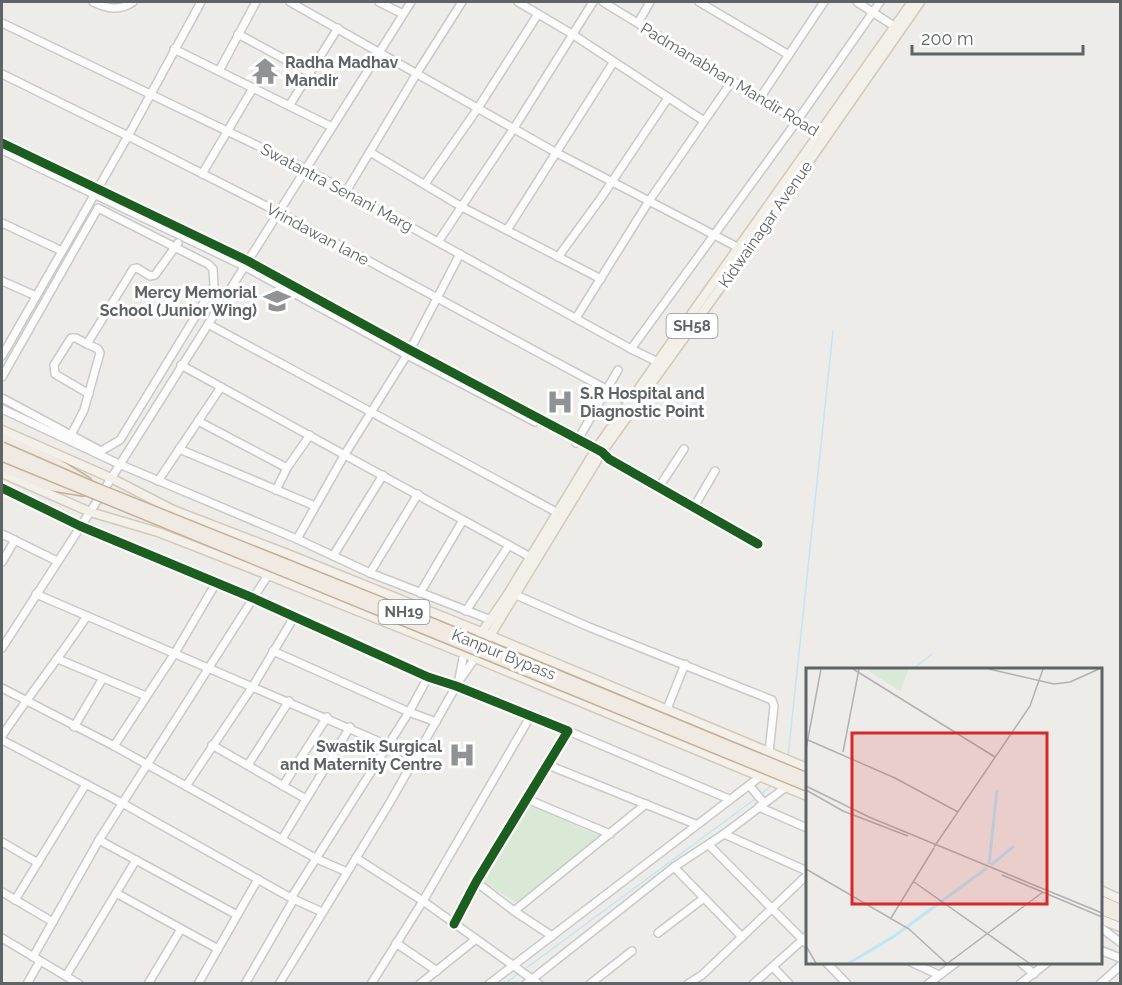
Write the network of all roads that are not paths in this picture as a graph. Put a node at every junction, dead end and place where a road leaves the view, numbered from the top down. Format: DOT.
graph roads {
  1 [pos="93,2"];
  2 [pos="133,2"];
  3 [pos="201,2"];
  4 [pos="256,2"];
  5 [pos="290,2"];
  6 [pos="379,2"];
  7 [pos="411,2"];
  8 [pos="462,2"];
  9 [pos="518,2"];
  10 [pos="593,2"];
  11 [pos="603,2"];
  12 [pos="650,2"];
  13 [pos="699,2"];
  14 [pos="824,2"];
  15 [pos="857,2"];
  16 [pos="880,2"];
  17 [pos="912,2"];
  18 [pos="920,2"];
  19 [pos="872,12"];
  20 [pos="403,14"];
  21 [pos="538,14"];
  22 [pos="2,23"];
  23 [pos="638,23"];
  24 [pos="338,28"];
  25 [pos="897,28"];
  26 [pos="238,34"];
  27 [pos="572,34"];
  28 [pos="174,49"];
  29 [pos="379,52"];
  30 [pos="789,55"];
  31 [pos="613,63"];
  32 [pos="219,70"];
  33 [pos="310,73"];
  34 [pos="417,73"];
  35 [pos="2,74"];
  36 [pos="732,81"];
  37 [pos="253,88"];
  38 [pos="150,93"];
  39 [pos="669,98"];
  40 [pos="760,98"];
  41 [pos="290,106"];
  42 [pos="478,108"];
  43 [pos="704,121"];
  44 [pos="797,122"];
  45 [pos="332,127"];
  46 [pos="514,129"];
  47 [pos="228,131"];
  48 [pos="128,136"];
  49 [pos="822,136"];
  50 [pos="2,143"];
  51 [pos="2,150"];
  52 [pos="370,152"];
  53 [pos="555,152"];
  54 [pos="306,169"];
  55 [pos="202,174"];
  56 [pos="612,180"];
  57 [pos="425,184"];
  58 [pos="347,190"];
  59 [pos="96,191"];
  60 [pos="649,201"];
  61 [pos="462,207"];
  62 [pos="278,212"];
  63 [pos="2,223"];
  64 [pos="507,230"];
  65 [pos="183,234"];
  66 [pos="715,235"];
  67 [pos="438,242"];
  68 [pos="175,247"];
  69 [pos="742,250"];
  70 [pos="62,251"];
  71 [pos="460,254"];
  72 [pos="558,257"];
  73 [pos="246,264"];
  74 [pos="601,279"];
  75 [pos="2,281"];
  76 [pos="36,296"];
  77 [pos="438,298"];
  78 [pos="576,318"];
  79 [pos="207,324"];
  80 [pos="87,344"];
  81 [pos="631,349"];
  82 [pos="408,353"];
  83 [pos="2,356"];
  84 [pos="662,364"];
  85 [pos="181,365"];
  86 [pos="618,370"];
  87 [pos="2,377"];
  88 [pos="221,387"];
  89 [pos="605,389"];
  90 [pos="89,394"];
  91 [pos="2,398"];
  92 [pos="630,402"];
  93 [pos="2,409"];
  94 [pos="371,413"];
  95 [pos="198,421"];
  96 [pos="2,430"];
  97 [pos="71,435"];
  98 [pos="310,435"];
  99 [pos="2,438"];
  100 [pos="577,441"];
  101 [pos="2,447"];
  102 [pos="179,449"];
  103 [pos="684,449"];
  104 [pos="345,454"];
  105 [pos="600,454"];
  106 [pos="2,456"];
  107 [pos="119,464"];
  108 [pos="2,466"];
  109 [pos="287,468"];
  110 [pos="715,471"];
  111 [pos="2,473"];
  112 [pos="383,475"];
  113 [pos="111,478"];
  114 [pos="158,481"];
  115 [pos="659,487"];
  116 [pos="2,488"];
  117 [pos="96,488"];
  118 [pos="276,490"];
  119 [pos="83,491"];
  120 [pos="418,494"];
  121 [pos="315,506"];
  122 [pos="694,507"];
  123 [pos="90,512"];
  124 [pos="558,513"];
  125 [pos="463,520"];
  126 [pos="80,526"];
  127 [pos="2,534"];
  128 [pos="297,539"];
  129 [pos="15,540"];
  130 [pos="758,544"];
  131 [pos="509,545"];
  132 [pos="333,556"];
  133 [pos="534,559"];
  134 [pos="57,561"];
  135 [pos="2,562"];
  136 [pos="370,573"];
  137 [pos="268,575"];
  138 [pos="216,583"];
  139 [pos="420,593"];
  140 [pos="36,594"];
  141 [pos="516,595"];
  142 [pos="253,598"];
  143 [pos="466,611"];
  144 [pos="87,616"];
  145 [pos="294,616"];
  146 [pos="491,620"];
  147 [pos="486,634"];
  148 [pos="2,648"];
  149 [pos="273,651"];
  150 [pos="175,653"];
  151 [pos="464,653"];
  152 [pos="475,658"];
  153 [pos="58,659"];
  154 [pos="685,664"];
  155 [pos="208,667"];
  156 [pos="428,677"];
  157 [pos="103,678"];
  158 [pos="457,683"];
  159 [pos="253,686"];
  160 [pos="2,688"];
  161 [pos="146,696"];
  162 [pos="26,701"];
  163 [pos="289,701"];
  164 [pos="667,709"];
  165 [pos="409,712"];
  166 [pos="327,717"];
  167 [pos="530,717"];
  168 [pos="436,722"];
  169 [pos="74,727"];
  170 [pos="350,728"];
  171 [pos="568,731"];
  172 [pos="2,738"];
  173 [pos="388,744"];
  174 [pos="212,745"];
  175 [pos="114,746"];
  176 [pos="769,752"];
  177 [pos="415,757"];
  178 [pos="146,764"];
  179 [pos="248,765"];
  180 [pos="548,765"];
  181 [pos="805,767"];
  182 [pos="764,777"];
  183 [pos="806,778"];
  184 [pos="86,784"];
  185 [pos="783,785"];
  186 [pos="186,786"];
  187 [pos="283,786"];
  188 [pos="806,786"];
  189 [pos="751,787"];
  190 [pos="806,796"];
  191 [pos="306,799"];
  192 [pos="527,799"];
  193 [pos="729,799"];
  194 [pos="122,803"];
  195 [pos="761,803"];
  196 [pos="646,804"];
  197 [pos="695,824"];
  198 [pos="806,827"];
  199 [pos="610,834"];
  200 [pos="724,834"];
  201 [pos="282,839"];
  202 [pos="99,840"];
  203 [pos="2,842"];
  204 [pos="709,845"];
  205 [pos="356,858"];
  206 [pos="317,859"];
  207 [pos="136,860"];
  208 [pos="38,863"];
  209 [pos="674,867"];
  210 [pos="347,872"];
  211 [pos="806,873"];
  212 [pos="806,874"];
  213 [pos="258,879"];
  214 [pos="476,882"];
  215 [pos="1101,890"];
  216 [pos="2,892"];
  217 [pos="116,893"];
  218 [pos="292,898"];
  219 [pos="704,898"];
  220 [pos="1120,899"];
  221 [pos="15,900"];
  222 [pos="1101,900"];
  223 [pos="423,901"];
  224 [pos="773,908"];
  225 [pos="1101,909"];
  226 [pos="1120,909"];
  227 [pos="514,911"];
  228 [pos="322,912"];
  229 [pos="237,915"];
  230 [pos="1120,918"];
  231 [pos="53,922"];
  232 [pos="1101,922"];
  233 [pos="1101,923"];
  234 [pos="454,924"];
  235 [pos="1120,927"];
  236 [pos="181,929"];
  237 [pos="658,933"];
  238 [pos="552,936"];
  239 [pos="742,938"];
  240 [pos="2,939"];
  241 [pos="476,939"];
  242 [pos="806,940"];
  243 [pos="1120,942"];
  244 [pos="396,943"];
  245 [pos="218,949"];
  246 [pos="1101,950"];
  247 [pos="632,951"];
  248 [pos="1120,958"];
  249 [pos="37,959"];
  250 [pos="831,964"];
  251 [pos="913,964"];
  252 [pos="956,964"];
  253 [pos="1021,964"];
  254 [pos="1047,964"];
  255 [pos="1120,966"];
  256 [pos="517,967"];
  257 [pos="773,968"];
  258 [pos="437,970"];
  259 [pos="1034,974"];
  260 [pos="939,975"];
  261 [pos="66,976"];
  262 [pos="532,981"];
  263 [pos="78,983"];
  264 [pos="27,984"];
  265 [pos="148,984"];
  266 [pos="198,984"];
  267 [pos="245,984"];
  268 [pos="279,984"];
  269 [pos="371,984"];
  270 [pos="420,984"];
  271 [pos="489,984"];
  272 [pos="590,984"];
  273 [pos="688,984"];
  274 [pos="753,984"];
  275 [pos="789,984"];
  276 [pos="847,984"];
  277 [pos="928,984"];
  278 [pos="1020,984"];
  279 [pos="1100,984"];
  1 -- 2 [label="street"];
  3 -- 28 [label="street"];
  4 -- 26 [label="street"];
  5 -- 24 [label="street"];
  6 -- 20 [label="street"];
  7 -- 20 [label="street"];
  8 -- 34 [label="street"];
  9 -- 21 [label="street"];
  10 -- 27 [label="street"];
  11 -- 23 [label="street, Padmanabhan Mandir Road"];
  12 -- 23 [label="street"];
  13 -- 30 [label="street"];
  14 -- 30 [label="street"];
  15 -- 19 [label="street"];
  16 -- 19 [label="street"];
  17 -- 25 [label="main road, Kidwainagar Avenue / SH58"];
  18 -- 25 [label="main road, Kidwainagar Avenue / SH58"];
  19 -- 25 [label="street"];
  19 -- 44 [label="street"];
  20 -- 29 [label="street"];
  21 -- 27 [label="street"];
  21 -- 42 [label="street"];
  22 -- 38 [label="street, Swatantra Senani Marg"];
  23 -- 36 [label="street, Padmanabhan Mandir Road"];
  24 -- 29 [label="street"];
  24 -- 33 [label="street"];
  25 -- 49 [label="main road, Kidwainagar Avenue / SH58"];
  26 -- 32 [label="street"];
  26 -- 33 [label="street"];
  27 -- 31 [label="street"];
  27 -- 46 [label="street"];
  28 -- 32 [label="street"];
  28 -- 38 [label="street"];
  29 -- 34 [label="street"];
  29 -- 45 [label="street"];
  30 -- 40 [label="street"];
  31 -- 39 [label="street"];
  31 -- 53 [label="street"];
  32 -- 37 [label="street"];
  33 -- 41 [label="street"];
  34 -- 42 [label="street"];
  34 -- 52 [label="street"];
  35 -- 48 [label="street, Vrindawan lane"];
  36 -- 40 [label="street, Padmanabhan Mandir Road"];
  36 -- 43 [label="street"];
  37 -- 41 [label="street"];
  37 -- 47 [label="street"];
  38 -- 47 [label="street, Swatantra Senani Marg"];
  38 -- 48 [label="street"];
  39 -- 43 [label="street"];
  39 -- 56 [label="street"];
  40 -- 44 [label="street, Padmanabhan Mandir Road"];
  41 -- 45 [label="street"];
  42 -- 46 [label="street"];
  42 -- 57 [label="street"];
  43 -- 60 [label="street"];
  44 -- 49 [label="street, Padmanabhan Mandir Road"];
  44 -- 66 [label="street"];
  45 -- 54 [label="street"];
  46 -- 53 [label="street"];
  46 -- 61 [label="street"];
  47 -- 54 [label="street, Swatantra Senani Marg"];
  47 -- 55 [label="street"];
  48 -- 55 [label="street, Vrindawan lane"];
  48 -- 59 [label="street"];
  49 -- 69 [label="main road, Kidwainagar Avenue / SH58"];
  50 -- 59 [label="street"];
  51 -- 59 [label="street"];
  52 -- 57 [label="street"];
  52 -- 58 [label="street"];
  53 -- 56 [label="street"];
  53 -- 64 [label="street"];
  54 -- 58 [label="street, Swatantra Senani Marg"];
  54 -- 62 [label="street"];
  55 -- 62 [label="street, Vrindawan lane"];
  56 -- 60 [label="street"];
  56 -- 72 [label="street"];
  57 -- 61 [label="street"];
  58 -- 67 [label="street, Swatantra Senani Marg"];
  59 -- 65 [label="street"];
  59 -- 70 [label="street"];
  60 -- 66 [label="street"];
  60 -- 74 [label="street"];
  61 -- 64 [label="street"];
  61 -- 67 [label="street"];
  62 -- 73 [label="street"];
  62 -- 77 [label="street, Vrindawan lane"];
  63 -- 70 [label="street"];
  64 -- 72 [label="street"];
  65 -- 68 [label="street"];
  65 -- 73 [label="street"];
  66 -- 69 [label="street"];
  66 -- 81 [label="street"];
  67 -- 71 [label="street, Swatantra Senani Marg"];
  68 -- 80 [label="street"];
  68 -- 87 [label="street"];
  68 -- 97 [label="street"];
  69 -- 84 [label="main road, Kidwainagar Avenue / SH58"];
  70 -- 76 [label="street"];
  71 -- 77 [label="street"];
  71 -- 78 [label="street, Swatantra Senani Marg"];
  72 -- 74 [label="street"];
  73 -- 79 [label="street"];
  73 -- 82 [label="street"];
  74 -- 78 [label="street"];
  75 -- 76 [label="street"];
  76 -- 83 [label="street"];
  77 -- 82 [label="street"];
  77 -- 89 [label="street, Vrindawan lane"];
  78 -- 81 [label="street, Swatantra Senani Marg"];
  79 -- 85 [label="street"];
  79 -- 94 [label="street"];
  80 -- 90 [label="street"];
  80 -- 90 [label="street"];
  81 -- 84 [label="street, Swatantra Senani Marg"];
  82 -- 94 [label="street"];
  82 -- 100 [label="street"];
  84 -- 92 [label="main road, Kidwainagar Avenue / SH58"];
  84 -- 105 [label="main road, Kidwainagar Avenue / SH58"];
  85 -- 88 [label="street"];
  85 -- 107 [label="street"];
  86 -- 89 [label="street"];
  88 -- 95 [label="street"];
  88 -- 98 [label="street"];
  89 -- 92 [label="street, Vrindawan lane"];
  89 -- 100 [label="street"];
  90 -- 97 [label="street"];
  91 -- 97 [label="street"];
  92 -- 105 [label="main road, Kidwainagar Avenue / SH58"];
  93 -- 107 [label="street"];
  94 -- 104 [label="street"];
  94 -- 124 [label="street"];
  95 -- 102 [label="street"];
  95 -- 109 [label="street"];
  96 -- 113 [label="main road"];
  98 -- 104 [label="street"];
  98 -- 109 [label="street"];
  99 -- 117 [label="highway, bridge"];
  100 -- 105 [label="street"];
  101 -- 117 [label="highway, Kanpur Bypass / NH19, bridge"];
  102 -- 114 [label="street"];
  102 -- 118 [label="street"];
  103 -- 115 [label="street"];
  104 -- 112 [label="street"];
  104 -- 121 [label="street"];
  105 -- 115 [label="street"];
  105 -- 124 [label="main road, Kidwainagar Avenue / SH58"];
  105 -- 133 [label="main road, Kidwainagar Avenue / SH58"];
  106 -- 119 [label="highway, Kanpur Bypass / NH19, bridge"];
  107 -- 113 [label="street"];
  107 -- 114 [label="street"];
  108 -- 119 [label="highway"];
  109 -- 118 [label="street"];
  110 -- 122 [label="street"];
  111 -- 123 [label="main road"];
  112 -- 120 [label="street"];
  112 -- 132 [label="street"];
  113 -- 123 [label="street"];
  113 -- 147 [label="main road"];
  114 -- 128 [label="street"];
  115 -- 122 [label="street"];
  116 -- 126 [label="street"];
  117 -- 183 [label="highway, Kanpur Bypass / NH19, bridge"];
  118 -- 121 [label="street"];
  119 -- 188 [label="highway, Kanpur Bypass / NH19, bridge"];
  120 -- 125 [label="street"];
  120 -- 136 [label="street"];
  121 -- 128 [label="street"];
  122 -- 130 [label="street"];
  123 -- 126 [label="street"];
  123 -- 137 [label="main road"];
  124 -- 133 [label="main road, Kidwainagar Avenue / SH58"];
  125 -- 131 [label="street"];
  125 -- 139 [label="street"];
  126 -- 134 [label="street"];
  126 -- 138 [label="street"];
  127 -- 129 [label="street"];
  128 -- 132 [label="street"];
  129 -- 134 [label="street"];
  129 -- 135 [label="street"];
  131 -- 133 [label="street"];
  131 -- 143 [label="street"];
  132 -- 136 [label="street"];
  133 -- 141 [label="main road, Kidwainagar Avenue / SH58"];
  133 -- 146 [label="main road, Kidwainagar Avenue / SH58"];
  134 -- 140 [label="street"];
  136 -- 139 [label="street"];
  137 -- 142 [label="street"];
  137 -- 151 [label="main road"];
  138 -- 142 [label="street"];
  138 -- 150 [label="street"];
  139 -- 143 [label="street"];
  140 -- 144 [label="street"];
  140 -- 148 [label="street"];
  141 -- 147 [label="main road, Kidwainagar Avenue / SH58"];
  141 -- 154 [label="street"];
  142 -- 145 [label="street"];
  142 -- 155 [label="street"];
  143 -- 146 [label="street"];
  144 -- 150 [label="street"];
  144 -- 153 [label="street"];
  145 -- 149 [label="street"];
  145 -- 156 [label="street"];
  146 -- 147 [label="main road, Kidwainagar Avenue / SH58"];
  147 -- 151 [label="main road, Kidwainagar Avenue / SH58"];
  147 -- 152 [label="main road, Kidwainagar Avenue / SH58"];
  147 -- 164 [label="main road"];
  149 -- 159 [label="street"];
  149 -- 165 [label="street"];
  150 -- 155 [label="street"];
  150 -- 161 [label="street"];
  151 -- 152 [label="main road"];
  151 -- 158 [label="street"];
  152 -- 158 [label="street"];
  152 -- 182 [label="main road"];
  153 -- 157 [label="street"];
  153 -- 162 [label="street"];
  154 -- 164 [label="street"];
  154 -- 176 [label="street"];
  155 -- 159 [label="street"];
  155 -- 178 [label="street"];
  156 -- 158 [label="street"];
  156 -- 165 [label="street"];
  157 -- 161 [label="street"];
  157 -- 169 [label="street"];
  158 -- 167 [label="street"];
  158 -- 168 [label="street"];
  159 -- 163 [label="street"];
  159 -- 174 [label="street"];
  160 -- 162 [label="street"];
  161 -- 175 [label="street"];
  162 -- 169 [label="street"];
  162 -- 172 [label="street"];
  163 -- 166 [label="street"];
  163 -- 179 [label="street"];
  164 -- 176 [label="main road"];
  165 -- 168 [label="street"];
  165 -- 173 [label="street"];
  166 -- 170 [label="street"];
  166 -- 187 [label="street"];
  167 -- 171 [label="street"];
  167 -- 223 [label="street"];
  168 -- 177 [label="street"];
  169 -- 175 [label="street"];
  170 -- 173 [label="street"];
  170 -- 191 [label="street"];
  171 -- 180 [label="street"];
  171 -- 193 [label="street"];
  172 -- 184 [label="street"];
  173 -- 177 [label="street"];
  173 -- 206 [label="street"];
  174 -- 179 [label="street"];
  174 -- 186 [label="street"];
  175 -- 178 [label="street"];
  176 -- 181 [label="main road"];
  177 -- 205 [label="street"];
  178 -- 186 [label="street"];
  178 -- 194 [label="street"];
  179 -- 187 [label="street"];
  180 -- 192 [label="street"];
  180 -- 196 [label="street"];
  182 -- 185 [label="main road"];
  182 -- 189 [label="street"];
  184 -- 194 [label="street"];
  184 -- 208 [label="street"];
  185 -- 190 [label="main road"];
  185 -- 195 [label="street"];
  186 -- 201 [label="street"];
  187 -- 191 [label="street"];
  189 -- 193 [label="street"];
  189 -- 195 [label="street"];
  191 -- 201 [label="street"];
  192 -- 199 [label="street"];
  192 -- 214 [label="street"];
  193 -- 197 [label="street"];
  194 -- 202 [label="street"];
  194 -- 213 [label="street"];
  195 -- 198 [label="street"];
  195 -- 200 [label="street"];
  196 -- 197 [label="street"];
  196 -- 199 [label="street"];
  197 -- 238 [label="street"];
  199 -- 227 [label="street"];
  200 -- 204 [label="street"];
  200 -- 211 [label="street"];
  201 -- 206 [label="street"];
  202 -- 207 [label="street"];
  202 -- 231 [label="street"];
  203 -- 208 [label="street"];
  204 -- 209 [label="street"];
  204 -- 224 [label="street"];
  205 -- 210 [label="street"];
  205 -- 223 [label="street"];
  206 -- 210 [label="street"];
  206 -- 218 [label="street"];
  207 -- 217 [label="street"];
  207 -- 229 [label="street"];
  208 -- 221 [label="street"];
  209 -- 219 [label="street"];
  209 -- 262 [label="street"];
  210 -- 228 [label="street"];
  212 -- 224 [label="street"];
  213 -- 218 [label="street"];
  213 -- 229 [label="street"];
  214 -- 227 [label="street"];
  214 -- 234 [label="street"];
  215 -- 220 [label="main road"];
  216 -- 221 [label="street"];
  217 -- 236 [label="street"];
  217 -- 261 [label="street"];
  218 -- 228 [label="street"];
  218 -- 267 [label="street"];
  219 -- 237 [label="street"];
  219 -- 239 [label="street"];
  221 -- 231 [label="street"];
  222 -- 226 [label="highway"];
  223 -- 234 [label="street"];
  223 -- 244 [label="street"];
  224 -- 239 [label="street"];
  224 -- 242 [label="street"];
  225 -- 230 [label="highway"];
  227 -- 238 [label="street"];
  228 -- 268 [label="street"];
  229 -- 245 [label="street"];
  231 -- 249 [label="street"];
  232 -- 235 [label="main road"];
  233 -- 243 [label="street"];
  234 -- 241 [label="street"];
  236 -- 245 [label="street"];
  236 -- 265 [label="street"];
  238 -- 256 [label="street"];
  239 -- 273 [label="street"];
  240 -- 249 [label="street"];
  241 -- 256 [label="street"];
  241 -- 258 [label="street"];
  242 -- 257 [label="street"];
  244 -- 258 [label="street"];
  244 -- 269 [label="street"];
  245 -- 266 [label="street"];
  246 -- 248 [label="street"];
  247 -- 272 [label="street"];
  249 -- 261 [label="street"];
  249 -- 264 [label="street"];
  250 -- 276 [label="street"];
  251 -- 260 [label="street"];
  252 -- 260 [label="street"];
  253 -- 259 [label="street"];
  254 -- 259 [label="street"];
  255 -- 279 [label="street"];
  256 -- 262 [label="street"];
  256 -- 271 [label="street"];
  257 -- 274 [label="street"];
  257 -- 275 [label="street"];
  258 -- 270 [label="street"];
  259 -- 278 [label="street"];
  260 -- 277 [label="street"];
  261 -- 263 [label="street"];
}
